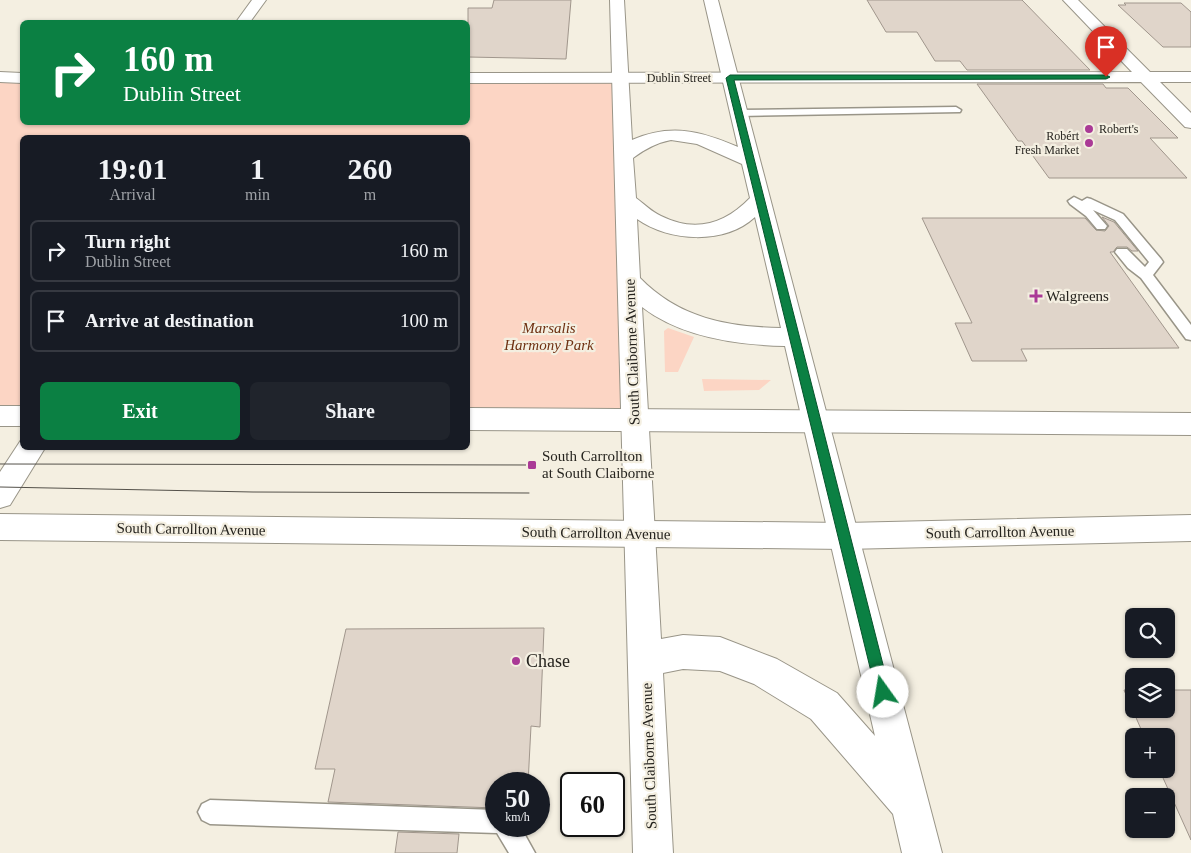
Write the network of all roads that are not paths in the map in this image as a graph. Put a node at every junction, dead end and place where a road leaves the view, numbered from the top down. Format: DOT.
graph roads {
  1 [pos="259,0"];
  2 [pos="617,0"];
  3 [pos="710,0"];
  4 [pos="1070,0"];
  5 [pos="244,20"];
  6 [pos="1145,76"];
  7 [pos="1191,76"];
  8 [pos="0,78"];
  9 [pos="20,78"];
  10 [pos="470,78"];
  11 [pos="621,78"];
  12 [pos="730,78"];
  13 [pos="956,110"];
  14 [pos="739,113"];
  15 [pos="1191,123"];
  16 [pos="624,156"];
  17 [pos="751,162"];
  18 [pos="760,200"];
  19 [pos="626,201"];
  20 [pos="1101,226"];
  21 [pos="1122,252"];
  22 [pos="1146,274"];
  23 [pos="629,280"];
  24 [pos="1191,335"];
  25 [pos="795,337"];
  26 [pos="0,416"];
  27 [pos="20,416"];
  28 [pos="470,419"];
  29 [pos="634,419"];
  30 [pos="816,422"];
  31 [pos="1191,424"];
  32 [pos="30,450"];
  33 [pos="0,496"];
  34 [pos="0,527"];
  35 [pos="1191,528"];
  36 [pos="640,533"];
  37 [pos="845,536"];
  38 [pos="645,659"];
  39 [pos="910,804"];
  40 [pos="210,812"];
  41 [pos="485,822"];
  42 [pos="513,837"];
  43 [pos="523,853"];
  44 [pos="653,853"];
  45 [pos="922,853"];
  1 -- 5 [label="main road"];
  2 -- 11 [label="main road, South Claiborne Avenue"];
  3 -- 12 [label="main road"];
  4 -- 6 [label="main road"];
  6 -- 7 [label="main road, Dublin Street"];
  6 -- 12 [label="main road, Dublin Street"];
  6 -- 15 [label="main road"];
  8 -- 9 [label="main road"];
  10 -- 11 [label="main road, Dublin Street"];
  11 -- 12 [label="main road, Dublin Street"];
  11 -- 16 [label="main road, South Claiborne Avenue"];
  12 -- 14 [label="main road"];
  13 -- 14 [label="lane"];
  14 -- 17 [label="main road"];
  16 -- 17 [label="main road"];
  16 -- 19 [label="main road, South Claiborne Avenue"];
  17 -- 18 [label="main road"];
  18 -- 19 [label="main road"];
  18 -- 25 [label="main road"];
  19 -- 23 [label="main road, South Claiborne Avenue"];
  20 -- 22 [label="lane"];
  21 -- 22 [label="lane"];
  22 -- 24 [label="lane"];
  23 -- 25 [label="main road"];
  23 -- 29 [label="main road, South Claiborne Avenue"];
  25 -- 30 [label="main road"];
  26 -- 27 [label="main road"];
  28 -- 29 [label="main road"];
  29 -- 30 [label="main road"];
  29 -- 36 [label="main road, South Claiborne Avenue"];
  30 -- 31 [label="main road"];
  30 -- 37 [label="main road"];
  32 -- 33 [label="main road"];
  34 -- 36 [label="main road, South Carrollton Avenue"];
  35 -- 37 [label="main road, South Carrollton Avenue"];
  36 -- 37 [label="main road, South Carrollton Avenue"];
  36 -- 38 [label="main road, South Claiborne Avenue"];
  37 -- 39 [label="main road"];
  38 -- 39 [label="main road"];
  38 -- 44 [label="main road, South Claiborne Avenue"];
  39 -- 45 [label="main road"];
  40 -- 41 [label="lane"];
  42 -- 43 [label="lane"];
}
